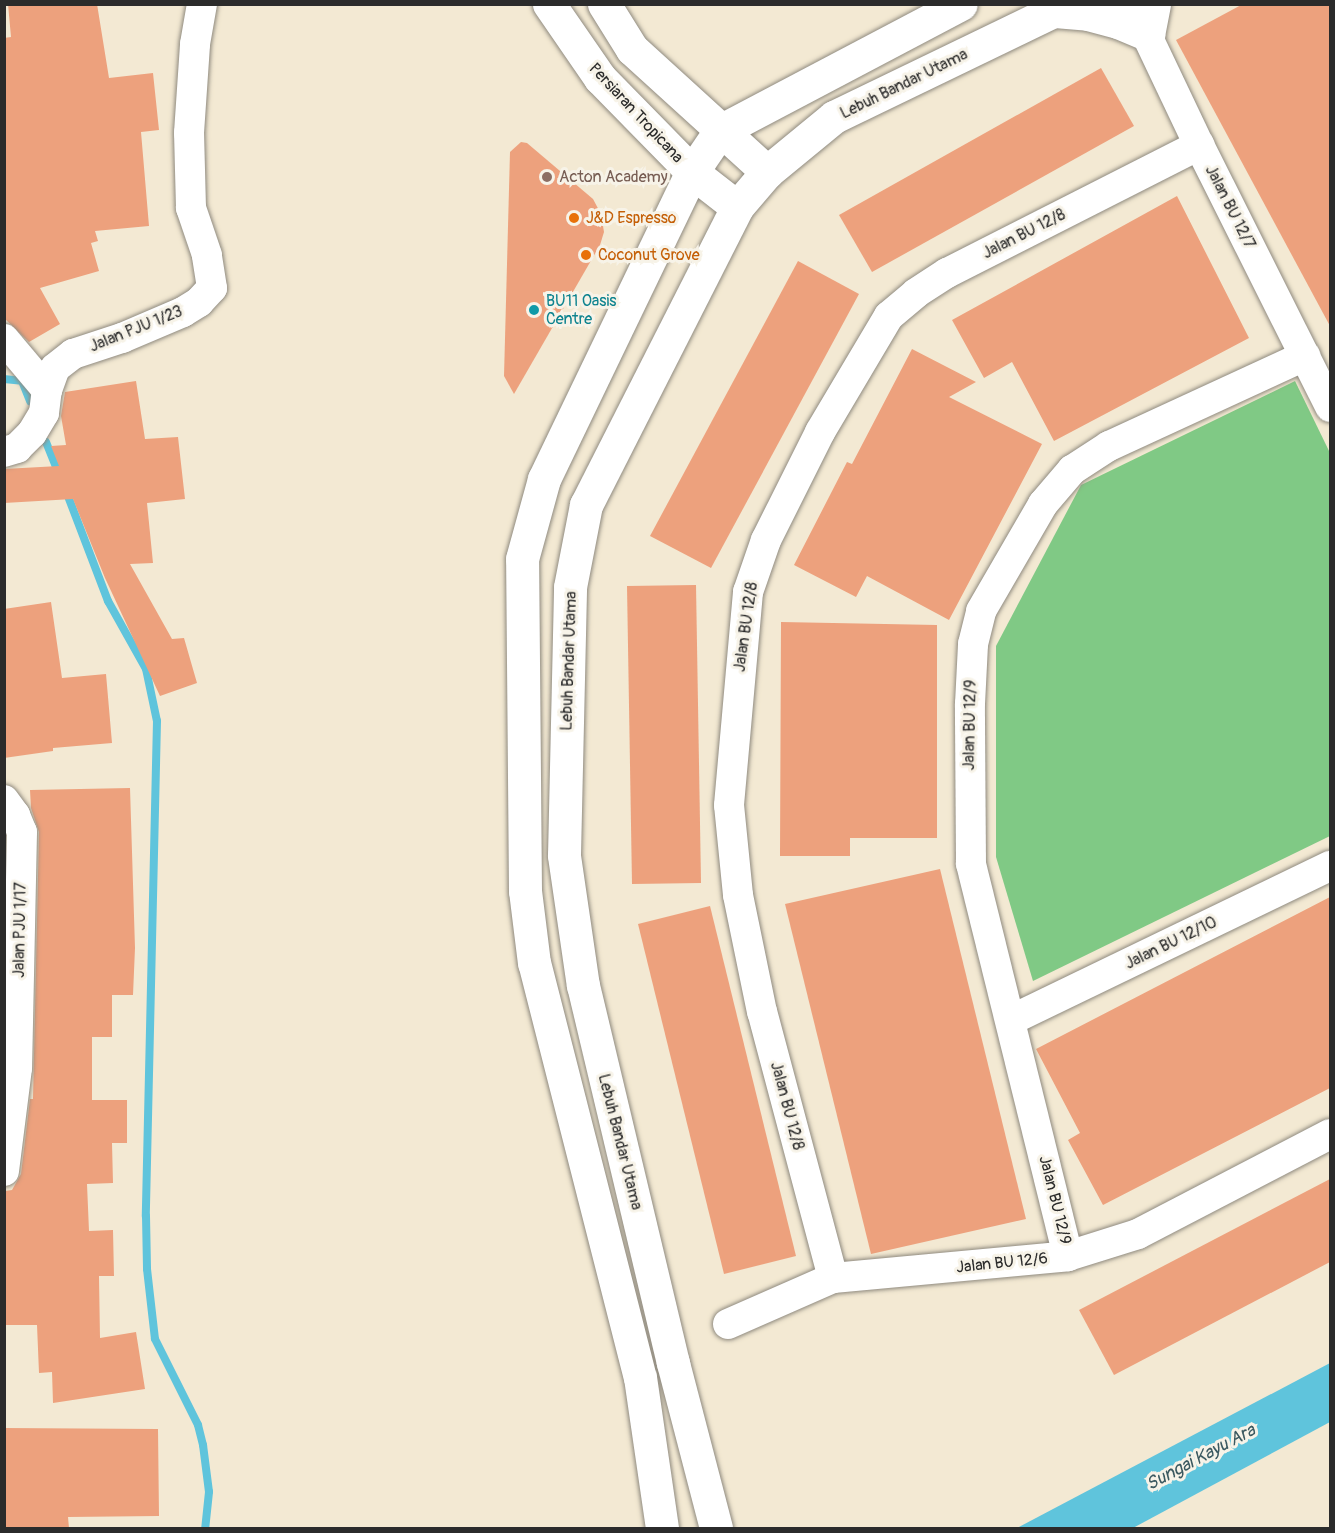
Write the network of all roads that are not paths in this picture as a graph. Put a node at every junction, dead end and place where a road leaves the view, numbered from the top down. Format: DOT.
graph roads {
  1 [pos="202,4"];
  2 [pos="549,4"];
  3 [pos="604,4"];
  4 [pos="961,4"];
  5 [pos="1132,4"];
  6 [pos="1062,8"];
  7 [pos="1151,20"];
  8 [pos="720,131"];
  9 [pos="1198,144"];
  10 [pos="692,172"];
  11 [pos="767,172"];
  12 [pos="737,207"];
  13 [pos="4,339"];
  14 [pos="1305,356"];
  15 [pos="47,390"];
  16 [pos="1330,407"];
  17 [pos="4,452"];
  18 [pos="4,800"];
  19 [pos="1330,866"];
  20 [pos="1011,1020"];
  21 [pos="11,1069"];
  22 [pos="1330,1134"];
  23 [pos="4,1171"];
  24 [pos="1068,1256"];
  25 [pos="833,1278"];
  26 [pos="728,1324"];
  27 [pos="673,1363"];
  28 [pos="640,1378"];
  29 [pos="662,1528"];
  30 [pos="716,1528"];
  1 -- 15 [label="street, Jalan PJU 1/23"];
  2 -- 10 [label="main road, Persiaran Tropicana"];
  3 -- 8 [label="main road"];
  4 -- 8 [label="main road"];
  5 -- 7 [label="street, Jalan BU 12/7"];
  6 -- 7 [label="main road"];
  6 -- 11 [label="main road, Lebuh Bandar Utama"];
  7 -- 9 [label="street, Jalan BU 12/7"];
  8 -- 10 [label="main road"];
  8 -- 11 [label="main road"];
  9 -- 14 [label="street, Jalan BU 12/7"];
  9 -- 25 [label="street, Jalan BU 12/8"];
  10 -- 12 [label="main road, Persiaran Tropicana"];
  10 -- 28 [label="main road"];
  11 -- 12 [label="main road, Lebuh Bandar Utama"];
  12 -- 27 [label="main road, Lebuh Bandar Utama"];
  13 -- 15 [label="street"];
  14 -- 16 [label="street, Jalan BU 12/7"];
  14 -- 20 [label="street, Jalan BU 12/9"];
  15 -- 17 [label="street, Jalan PJU 1/23"];
  18 -- 21 [label="street, Jalan PJU 1/17"];
  19 -- 20 [label="street, Jalan BU 12/10"];
  20 -- 24 [label="street, Jalan BU 12/9"];
  21 -- 23 [label="street, Jalan PJU 1/17"];
  22 -- 24 [label="street, Jalan BU 12/6"];
  24 -- 25 [label="street, Jalan BU 12/6"];
  25 -- 26 [label="street, Jalan BU 12/6"];
  27 -- 28 [label="street"];
  27 -- 30 [label="main road, Lebuh Bandar Utama"];
  28 -- 29 [label="main road"];
}
